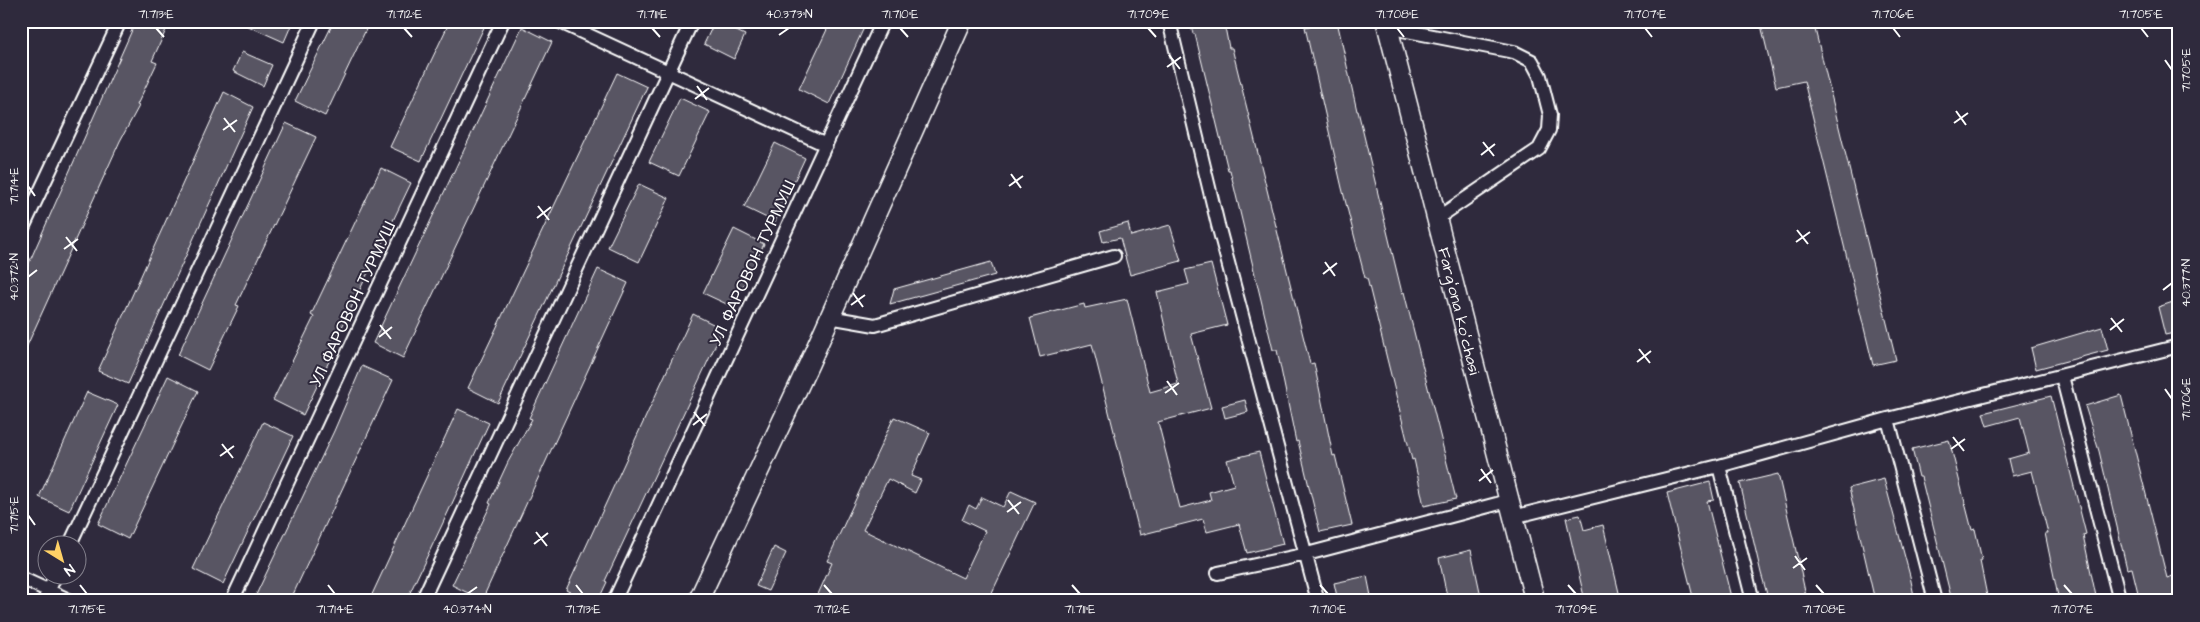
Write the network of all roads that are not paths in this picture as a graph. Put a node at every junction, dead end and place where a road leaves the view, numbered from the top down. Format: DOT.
graph roads {
  1 [pos="120,21"];
  2 [pos="314,21"];
  3 [pos="503,21"];
  4 [pos="558,21"];
  5 [pos="692,21"];
  6 [pos="884,21"];
  7 [pos="962,21"];
  8 [pos="1169,21"];
  9 [pos="1387,24"];
  10 [pos="669,72"];
  11 [pos="826,145"];
  12 [pos="1436,219"];
  13 [pos="21,232"];
  14 [pos="1114,256"];
  15 [pos="829,317"];
  16 [pos="2179,346"];
  17 [pos="2062,376"];
  18 [pos="1888,419"];
  19 [pos="1719,466"];
  20 [pos="1510,509"];
  21 [pos="75,534"];
  22 [pos="1307,554"];
  23 [pos="1218,574"];
  24 [pos="21,578"];
  25 [pos="51,584"];
  26 [pos="46,596"];
  27 [pos="71,601"];
  28 [pos="232,601"];
  29 [pos="422,601"];
  30 [pos="614,601"];
  31 [pos="698,601"];
  32 [pos="1318,601"];
  33 [pos="1535,601"];
  34 [pos="1753,601"];
  35 [pos="1935,601"];
  36 [pos="2120,601"];
  1 -- 13 [label="street"];
  2 -- 21 [label="street"];
  3 -- 28 [label="street, УЛ ФАРОВОН ТУРМУШ"];
  4 -- 10 [label="street"];
  5 -- 10 [label="street"];
  6 -- 11 [label="street, УЛ ФАРОВОН ТУРМУШ"];
  7 -- 15 [label="main road"];
  8 -- 22 [label="street"];
  9 -- 12 [label="main road, Fargʻona koʻchasi"];
  9 -- 12 [label="street"];
  10 -- 11 [label="street"];
  10 -- 29 [label="street"];
  11 -- 30 [label="street, УЛ ФАРОВОН ТУРМУШ"];
  12 -- 20 [label="main road, Fargʻona koʻchasi"];
  14 -- 15 [label="street"];
  15 -- 31 [label="main road"];
  16 -- 17 [label="street"];
  17 -- 18 [label="street"];
  17 -- 36 [label="street"];
  18 -- 19 [label="street"];
  18 -- 35 [label="street"];
  19 -- 20 [label="street"];
  19 -- 34 [label="street"];
  20 -- 22 [label="street"];
  20 -- 33 [label="main road, Fargʻona koʻchasi"];
  22 -- 23 [label="street"];
  22 -- 32 [label="street"];
  24 -- 26 [label="street"];
  25 -- 26 [label="street"];
  26 -- 27 [label="street"];
}
